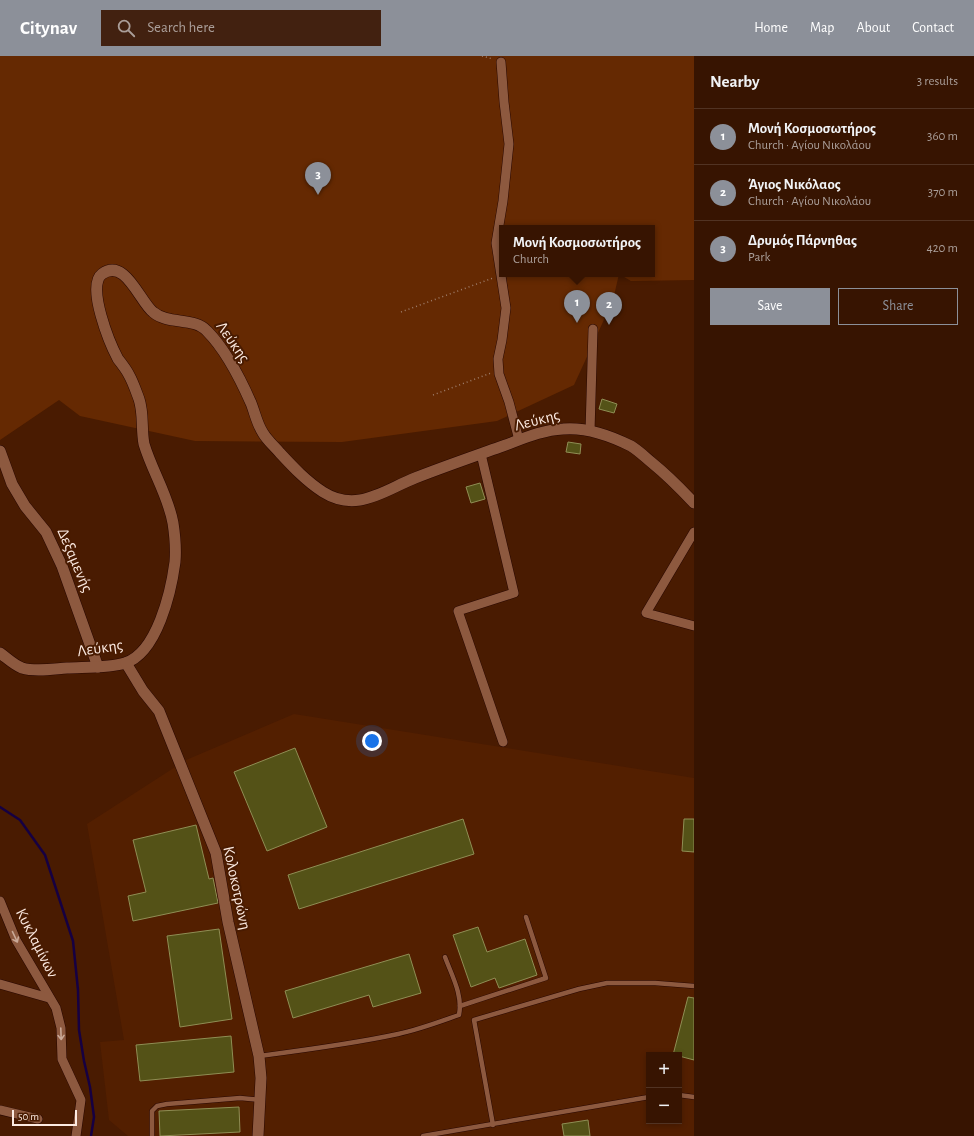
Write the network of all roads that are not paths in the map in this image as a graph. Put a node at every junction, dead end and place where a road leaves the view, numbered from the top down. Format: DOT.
graph roads {
  1 [pos="501,62"];
  2 [pos="499,225"];
  3 [pos="499,227"];
  4 [pos="499,262"];
  5 [pos="501,277"];
  6 [pos="593,329"];
  7 [pos="590,431"];
  8 [pos="519,440"];
  9 [pos="0,451"];
  10 [pos="481,454"];
  11 [pos="694,502"];
  12 [pos="694,532"];
  13 [pos="694,626"];
  14 [pos="0,653"];
  15 [pos="126,663"];
  16 [pos="98,667"];
  17 [pos="503,742"];
  18 [pos="0,901"];
  19 [pos="526,917"];
  20 [pos="445,957"];
  21 [pos="0,984"];
  22 [pos="694,986"];
  23 [pos="50,998"];
  24 [pos="460,1006"];
  25 [pos="259,1056"];
  26 [pos="682,1095"];
  27 [pos="694,1097"];
  28 [pos="646,1098"];
  29 [pos="261,1100"];
  30 [pos="0,1110"];
  31 [pos="38,1119"];
  32 [pos="493,1125"];
  33 [pos="76,1136"];
  34 [pos="152,1136"];
  35 [pos="258,1136"];
  36 [pos="424,1136"];
  1 -- 2 [label="street"];
  3 -- 4 [label="street"];
  5 -- 8 [label="street"];
  6 -- 7 [label="street"];
  7 -- 8 [label="street, Λεύκης"];
  7 -- 11 [label="street, Λεύκης"];
  8 -- 10 [label="street, Λεύκης"];
  9 -- 16 [label="street, Δεξαμενής"];
  10 -- 15 [label="street, Λεύκης"];
  10 -- 17 [label="street"];
  12 -- 13 [label="street"];
  14 -- 16 [label="street, Λεύκης"];
  15 -- 16 [label="street, Λεύκης"];
  15 -- 25 [label="street, Κολοκοτρώνη"];
  18 -- 23 [label="street, Κυκλαμίνων, one-way"];
  19 -- 24 [label="lane"];
  20 -- 24 [label="lane"];
  21 -- 23 [label="street"];
  22 -- 32 [label="lane"];
  23 -- 33 [label="street, Κυκλαμίνων, one-way"];
  24 -- 25 [label="lane"];
  25 -- 29 [label="street, Κολοκοτρώνη"];
  26 -- 27 [label="lane"];
  28 -- 32 [label="lane"];
  29 -- 34 [label="lane"];
  29 -- 35 [label="street, Κολοκοτρώνη"];
  30 -- 31 [label="street"];
  32 -- 36 [label="lane"];
}
